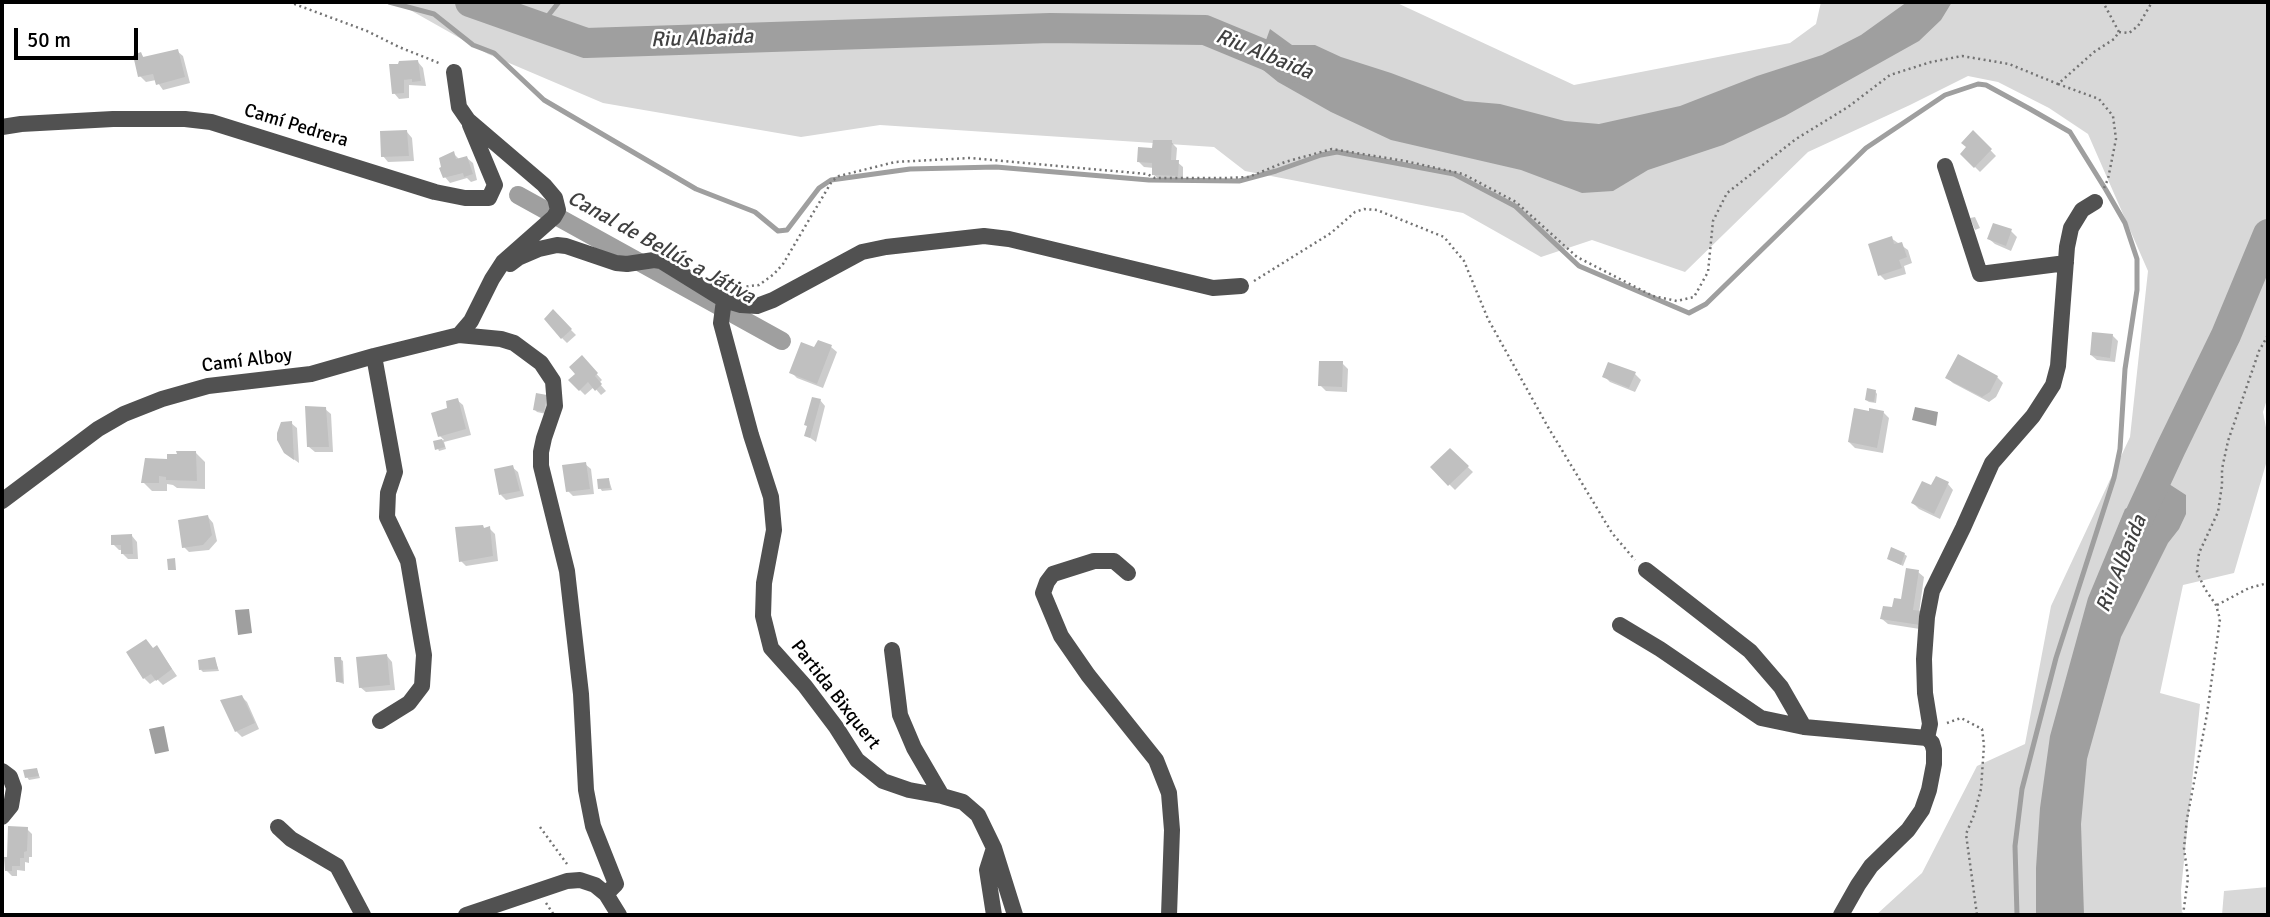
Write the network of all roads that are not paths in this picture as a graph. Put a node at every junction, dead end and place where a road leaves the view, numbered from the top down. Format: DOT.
graph roads {
  1 [pos="454,72"];
  2 [pos="468,120"];
  3 [pos="2,127"];
  4 [pos="1945,166"];
  5 [pos="2095,202"];
  6 [pos="2066,263"];
  7 [pos="492,279"];
  8 [pos="1241,286"];
  9 [pos="728,293"];
  10 [pos="459,335"];
  11 [pos="374,356"];
  12 [pos="2,501"];
  13 [pos="1646,570"];
  14 [pos="1128,573"];
  15 [pos="1620,625"];
  16 [pos="892,650"];
  17 [pos="380,721"];
  18 [pos="1804,727"];
  19 [pos="1927,738"];
  20 [pos="2,771"];
  21 [pos="942,796"];
  22 [pos="2,817"];
  23 [pos="278,827"];
  24 [pos="994,848"];
  25 [pos="606,894"];
  26 [pos="363,915"];
  27 [pos="466,915"];
  28 [pos="619,915"];
  29 [pos="994,915"];
  30 [pos="1015,915"];
  31 [pos="1169,915"];
  32 [pos="1841,915"];
  1 -- 2 [label="street"];
  2 -- 3 [label="street, Camí Pedrera"];
  2 -- 7 [label="street"];
  4 -- 6 [label="street"];
  5 -- 6 [label="street"];
  6 -- 19 [label="street"];
  7 -- 9 [label="street"];
  7 -- 10 [label="street"];
  8 -- 9 [label="street"];
  9 -- 21 [label="street, Partida Bixquert"];
  10 -- 11 [label="street, Camí Alboy"];
  10 -- 25 [label="street, Camí Alboy"];
  11 -- 12 [label="street, Camí Alboy"];
  11 -- 17 [label="street"];
  13 -- 18 [label="street"];
  14 -- 31 [label="street"];
  15 -- 18 [label="street"];
  16 -- 21 [label="street"];
  18 -- 19 [label="street"];
  19 -- 32 [label="street"];
  20 -- 22 [label="street"];
  21 -- 24 [label="street, Partida Bixquert"];
  23 -- 26 [label="street"];
  24 -- 29 [label="street"];
  24 -- 30 [label="street, Partida Bixquert"];
  25 -- 27 [label="street"];
  25 -- 28 [label="street"];
}
